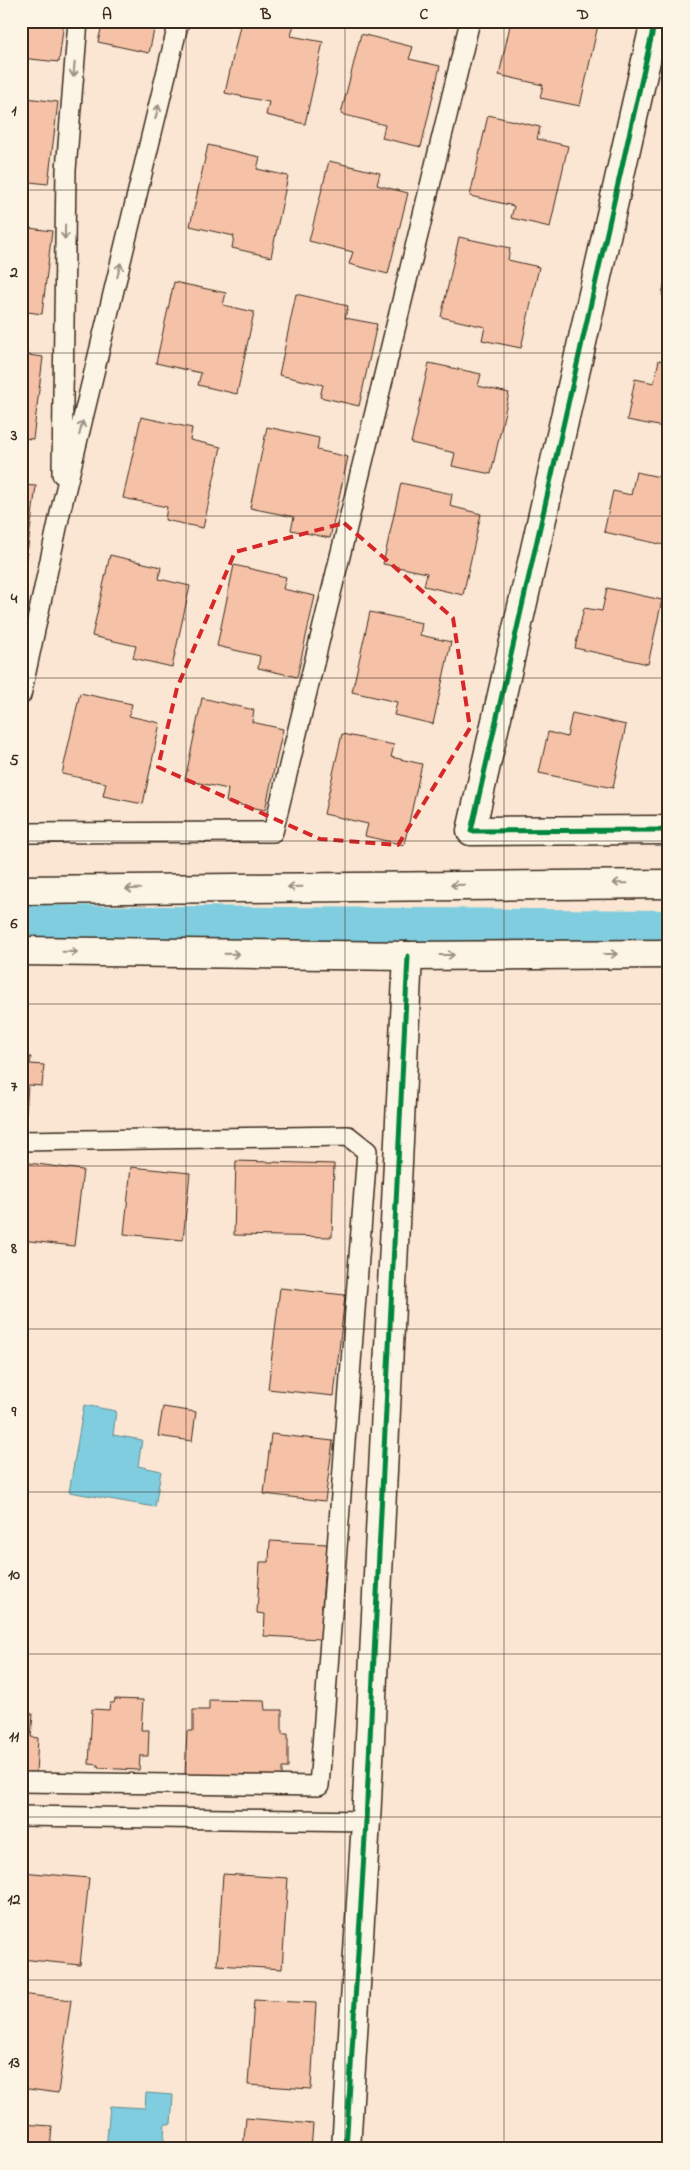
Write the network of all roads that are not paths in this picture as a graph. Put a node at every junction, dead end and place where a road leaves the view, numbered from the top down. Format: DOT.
graph roads {
  1 [pos="78,21"];
  2 [pos="179,21"];
  3 [pos="470,21"];
  4 [pos="655,21"];
  5 [pos="61,509"];
  6 [pos="21,696"];
  7 [pos="669,830"];
  8 [pos="21,833"];
  9 [pos="669,884"];
  10 [pos="21,890"];
  11 [pos="21,951"];
  12 [pos="669,954"];
  13 [pos="408,956"];
  14 [pos="21,1141"];
  15 [pos="21,1782"];
  16 [pos="21,1816"];
  17 [pos="366,1821"];
  18 [pos="346,2149"];
  1 -- 5 [label="lane, one-way"];
  5 -- 2 [label="lane, one-way"];
  3 -- 8 [label="lane"];
  4 -- 7 [label="street"];
  5 -- 6 [label="lane"];
  9 -- 10 [label="street, one-way"];
  11 -- 13 [label="street, one-way"];
  13 -- 12 [label="street, one-way"];
  13 -- 17 [label="street"];
  14 -- 15 [label="lane"];
  16 -- 17 [label="lane"];
  17 -- 18 [label="street"];
}
